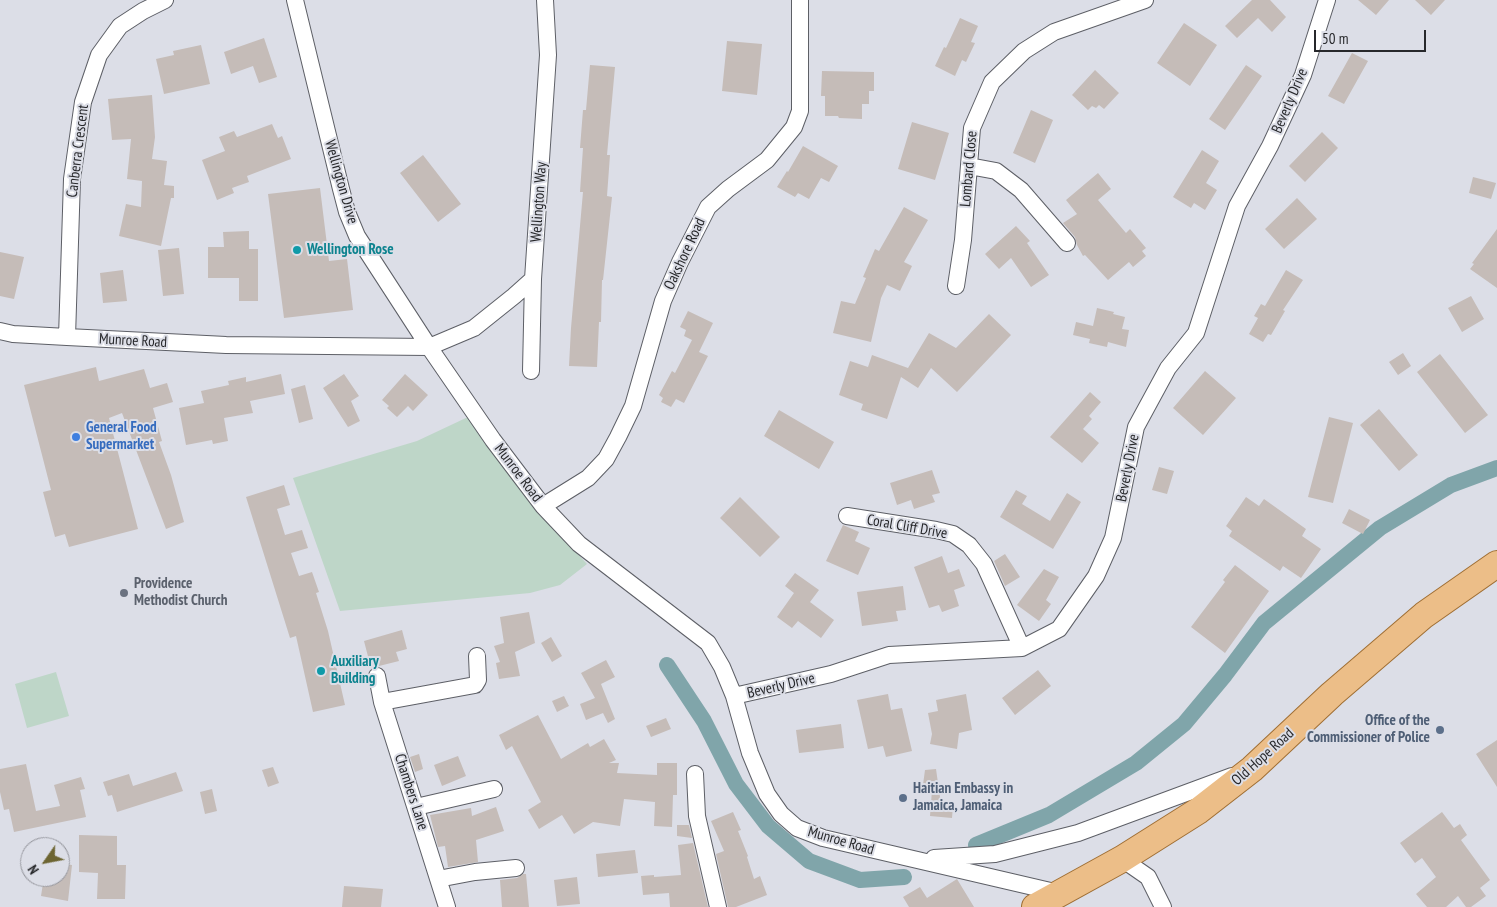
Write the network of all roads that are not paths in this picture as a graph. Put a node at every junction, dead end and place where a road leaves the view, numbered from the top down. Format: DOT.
graph roads {
  1 [pos="166,0"];
  2 [pos="295,0"];
  3 [pos="545,0"];
  4 [pos="800,0"];
  5 [pos="1145,0"];
  6 [pos="1327,0"];
  7 [pos="1113,6"];
  8 [pos="969,166"];
  9 [pos="1068,244"];
  10 [pos="533,279"];
  11 [pos="956,286"];
  12 [pos="0,331"];
  13 [pos="67,338"];
  14 [pos="428,347"];
  15 [pos="531,371"];
  16 [pos="543,506"];
  17 [pos="847,516"];
  18 [pos="1497,564"];
  19 [pos="1022,648"];
  20 [pos="477,656"];
  21 [pos="376,676"];
  22 [pos="734,696"];
  23 [pos="382,702"];
  24 [pos="1252,769"];
  25 [pos="695,774"];
  26 [pos="494,789"];
  27 [pos="416,807"];
  28 [pos="1122,859"];
  29 [pos="912,860"];
  30 [pos="516,868"];
  31 [pos="438,879"];
  32 [pos="1058,894"];
  33 [pos="447,907"];
  34 [pos="718,907"];
  35 [pos="1035,907"];
  36 [pos="1163,907"];
  1 -- 13 [label="street, Canberra Crescent"];
  2 -- 14 [label="street, Wellington Drive"];
  3 -- 10 [label="street, Wellington Way"];
  4 -- 16 [label="street, Oakshore Road"];
  5 -- 7 [label="street, Lombard Close"];
  6 -- 19 [label="street, Beverly Drive"];
  7 -- 8 [label="street, Lombard Close"];
  8 -- 9 [label="street"];
  8 -- 11 [label="street, Lombard Close"];
  10 -- 14 [label="street"];
  10 -- 15 [label="street, Wellington Way"];
  12 -- 13 [label="street, Munroe Road"];
  13 -- 14 [label="street, Munroe Road"];
  14 -- 16 [label="street, Munroe Road"];
  16 -- 22 [label="street, Munroe Road"];
  17 -- 19 [label="street, Coral Cliff Drive"];
  18 -- 24 [label="main road, Old Hope Road"];
  19 -- 22 [label="street, Beverly Drive"];
  20 -- 23 [label="street"];
  21 -- 23 [label="street, Chambers Lane"];
  22 -- 29 [label="street, Munroe Road"];
  23 -- 27 [label="street, Chambers Lane"];
  24 -- 28 [label="main road, Old Hope Road"];
  24 -- 29 [label="street, Munroe Road"];
  25 -- 34 [label="street"];
  26 -- 27 [label="street"];
  27 -- 31 [label="street, Chambers Lane"];
  28 -- 32 [label="main road, Old Hope Road"];
  28 -- 36 [label="street"];
  29 -- 32 [label="street, Munroe Road"];
  30 -- 31 [label="street"];
  31 -- 33 [label="street, Chambers Lane"];
  32 -- 35 [label="main road, Old Hope Road"];
}
